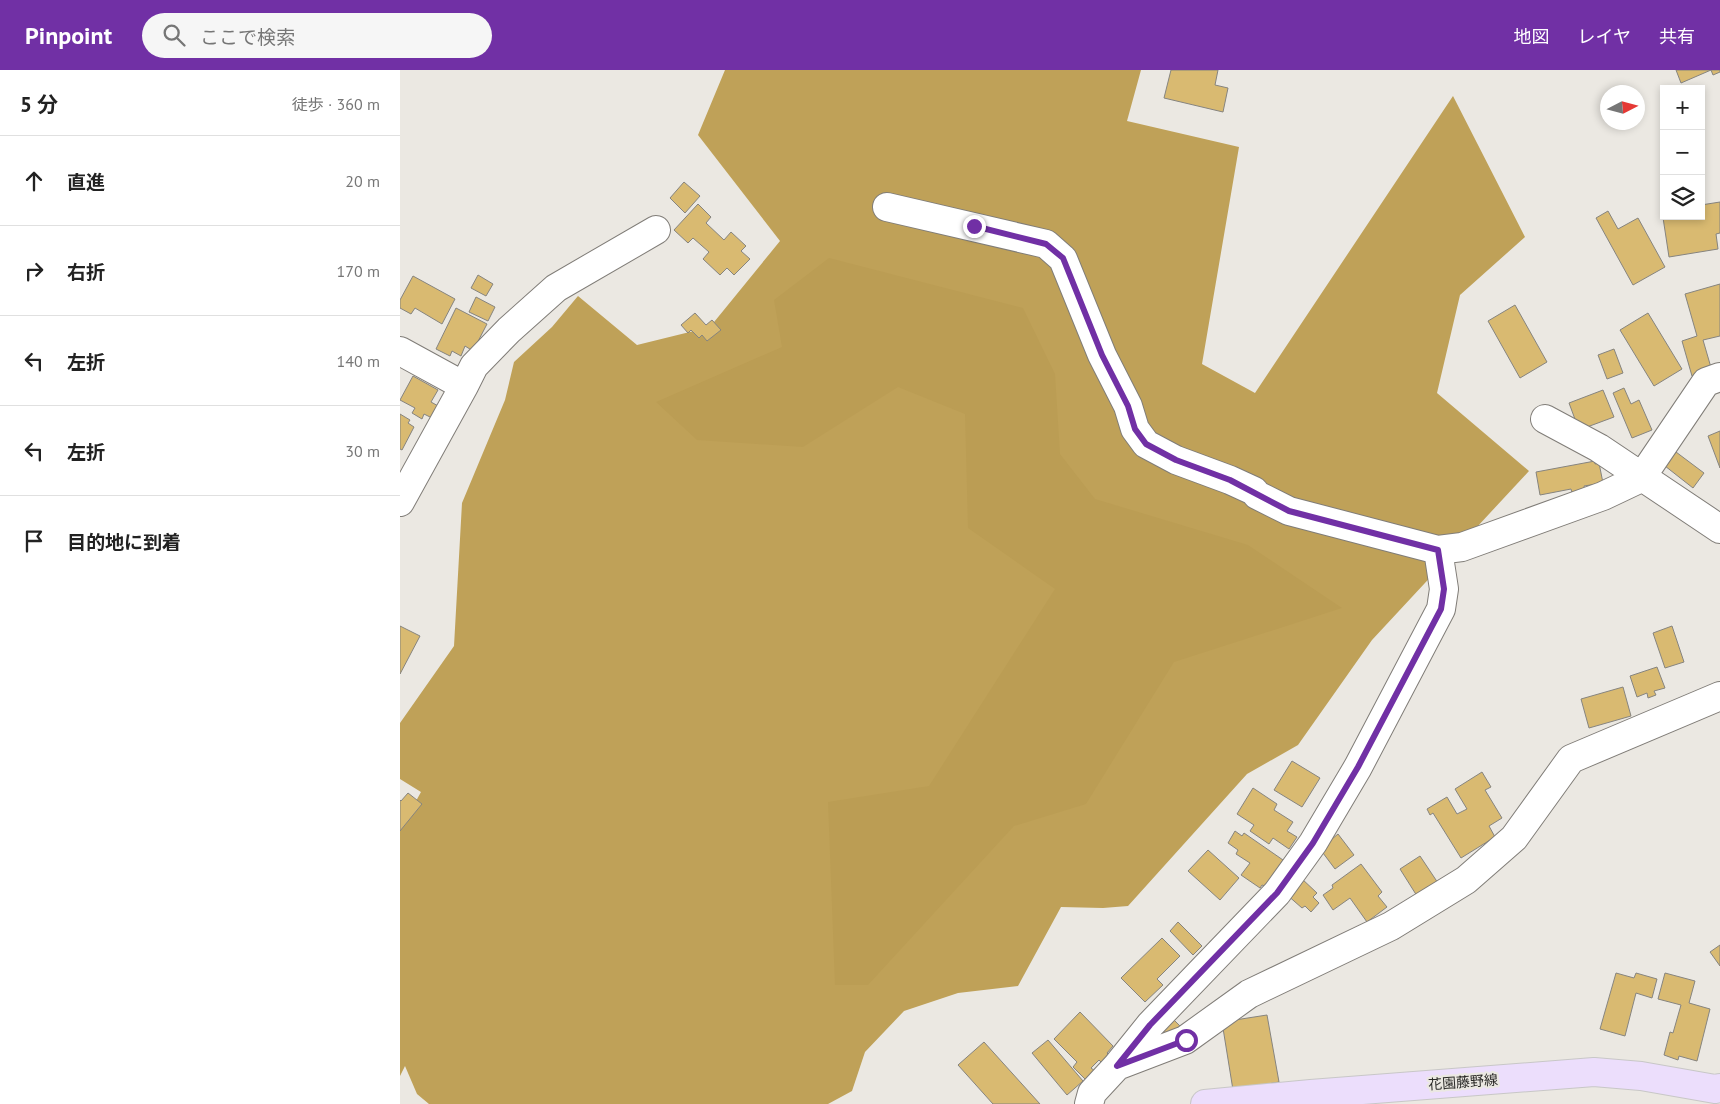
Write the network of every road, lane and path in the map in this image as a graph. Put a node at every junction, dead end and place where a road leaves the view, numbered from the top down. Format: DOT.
graph roads {
  1 [pos="887,207"];
  2 [pos="656,230"];
  3 [pos="400,351"];
  4 [pos="1720,377"];
  5 [pos="464,386"];
  6 [pos="1545,420"];
  7 [pos="407,475"];
  8 [pos="1641,478"];
  9 [pos="400,502"];
  10 [pos="1720,529"];
  11 [pos="1438,550"];
  12 [pos="1720,696"];
  13 [pos="1117,1066"];
  14 [pos="1720,1088"];
  15 [pos="1089,1104"];
  16 [pos="1206,1104"];
  1 -- 11 [label="street"];
  2 -- 5 [label="street"];
  3 -- 5 [label="street"];
  4 -- 8 [label="street"];
  5 -- 7 [label="street"];
  6 -- 8 [label="street"];
  7 -- 9 [label="street"];
  8 -- 10 [label="street"];
  8 -- 11 [label="street"];
  11 -- 13 [label="street"];
  12 -- 13 [label="street"];
  13 -- 15 [label="street"];
  14 -- 16 [label="main road, 花園藤野線"];
}
